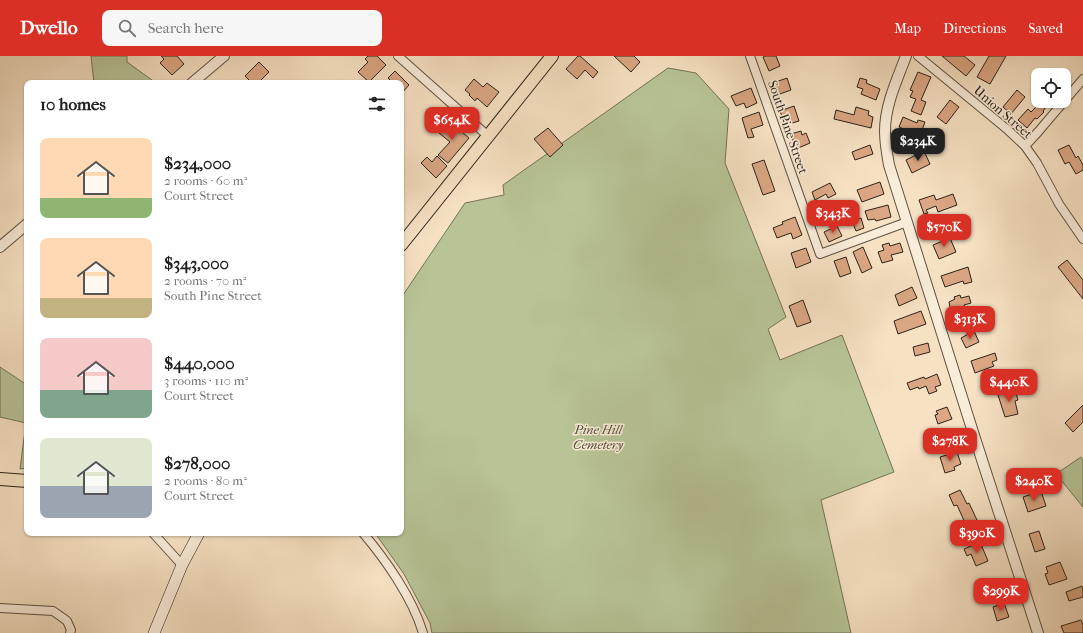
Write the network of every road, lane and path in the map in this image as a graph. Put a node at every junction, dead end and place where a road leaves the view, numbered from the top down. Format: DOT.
graph roads {
  1 [pos="224,56"];
  2 [pos="398,56"];
  3 [pos="552,56"];
  4 [pos="750,56"];
  5 [pos="906,56"];
  6 [pos="918,56"];
  7 [pos="1083,79"];
  8 [pos="196,80"];
  9 [pos="488,136"];
  10 [pos="1025,146"];
  11 [pos="907,222"];
  12 [pos="24,227"];
  13 [pos="1083,239"];
  14 [pos="404,241"];
  15 [pos="0,247"];
  16 [pos="0,479"];
  17 [pos="24,482"];
  18 [pos="156,536"];
  19 [pos="197,536"];
  20 [pos="365,536"];
  21 [pos="182,565"];
  22 [pos="0,608"];
  23 [pos="70,633"];
  24 [pos="154,633"];
  25 [pos="423,633"];
  26 [pos="1038,633"];
  1 -- 8 [label="street"];
  2 -- 9 [label="street"];
  3 -- 9 [label="main road"];
  4 -- 11 [label="street, South Pine Street"];
  5 -- 11 [label="street"];
  6 -- 10 [label="street, Union Street"];
  7 -- 10 [label="street"];
  9 -- 14 [label="main road"];
  10 -- 13 [label="street, Union Street"];
  11 -- 26 [label="street"];
  12 -- 15 [label="street"];
  16 -- 17 [label="main road"];
  18 -- 21 [label="street"];
  19 -- 21 [label="main road"];
  20 -- 25 [label="street"];
  21 -- 24 [label="main road"];
  22 -- 23 [label="street"];
}
